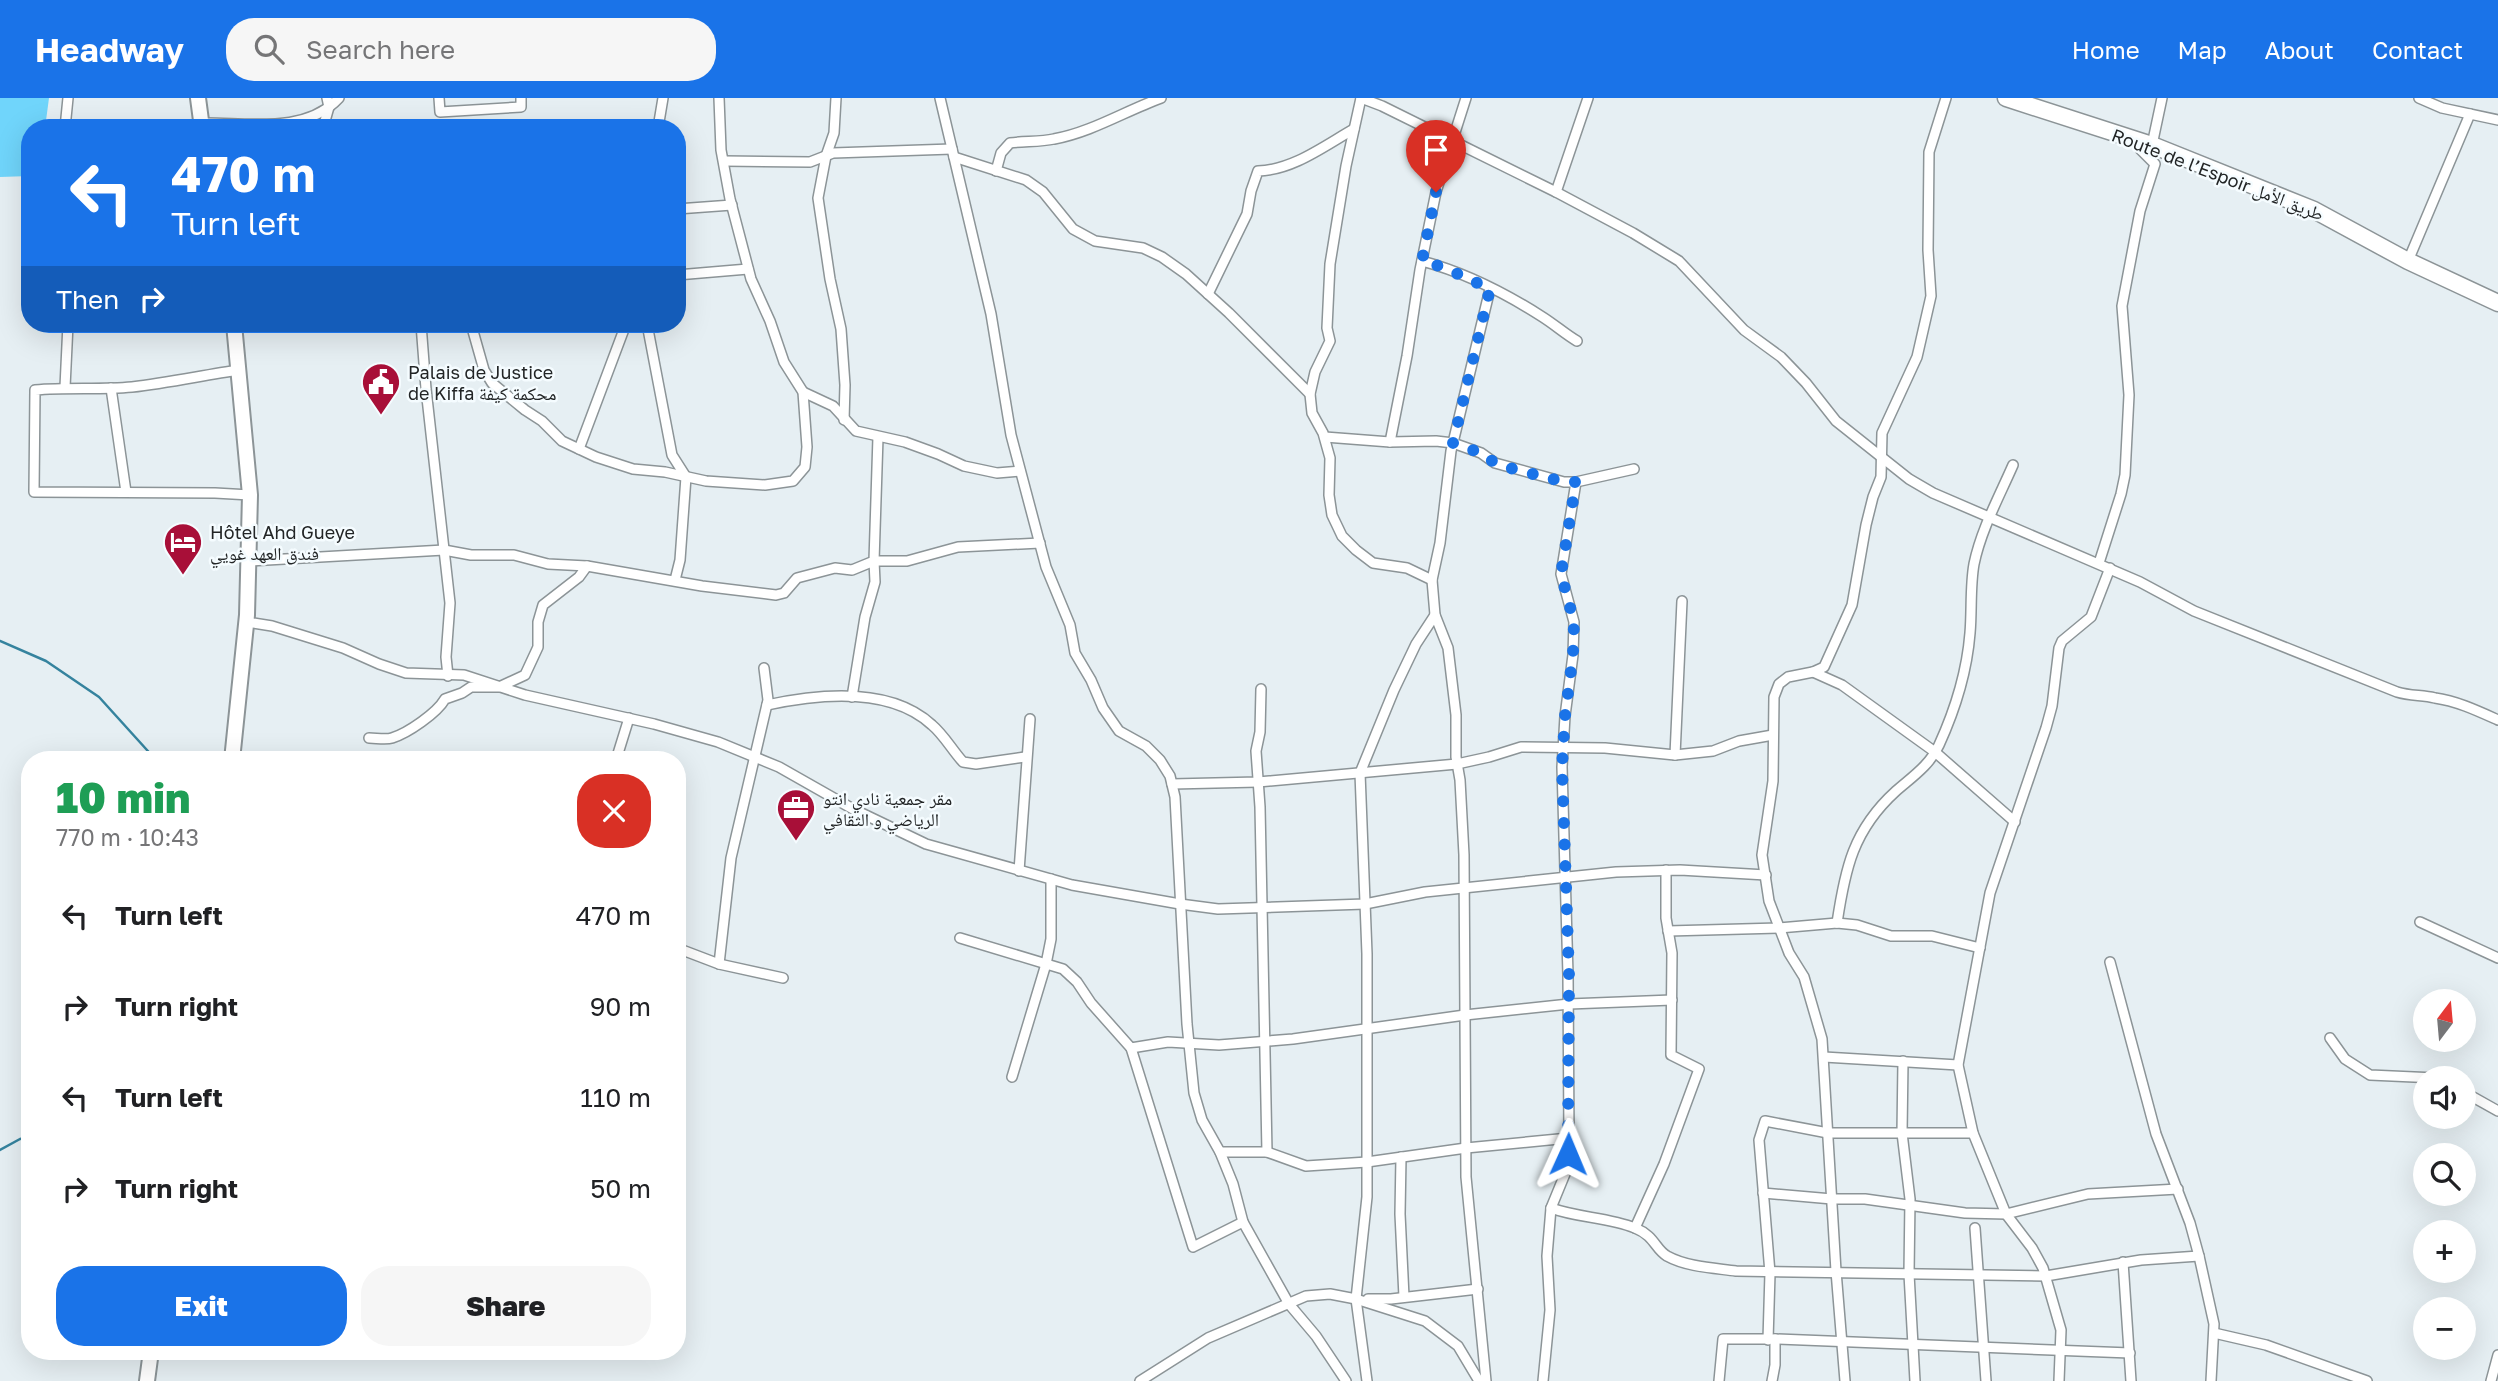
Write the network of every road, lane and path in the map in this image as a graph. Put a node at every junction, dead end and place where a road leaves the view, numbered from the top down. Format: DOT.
graph roads {
  1 [pos="68,98"];
  2 [pos="198,98"];
  3 [pos="339,98"];
  4 [pos="439,98"];
  5 [pos="521,98"];
  6 [pos="663,98"];
  7 [pos="719,98"];
  8 [pos="836,98"];
  9 [pos="940,98"];
  10 [pos="1161,98"];
  11 [pos="1361,98"];
  12 [pos="1466,98"];
  13 [pos="1588,98"];
  14 [pos="1945,98"];
  15 [pos="2006,98"];
  16 [pos="2162,98"];
  17 [pos="2419,98"];
  18 [pos="2031,102"];
  19 [pos="328,103"];
  20 [pos="2470,114"];
  21 [pos="66,119"];
  22 [pos="201,119"];
  23 [pos="304,119"];
  24 [pos="660,119"];
  25 [pos="2498,120"];
  26 [pos="1354,129"];
  27 [pos="1451,141"];
  28 [pos="2145,142"];
  29 [pos="953,153"];
  30 [pos="826,156"];
  31 [pos="723,161"];
  32 [pos="996,171"];
  33 [pos="1556,192"];
  34 [pos="732,205"];
  35 [pos="686,208"];
  36 [pos="1422,261"];
  37 [pos="2409,261"];
  38 [pos="748,268"];
  39 [pos="686,274"];
  40 [pos="1490,289"];
  41 [pos="1208,294"];
  42 [pos="2498,303"];
  43 [pos="68,333"];
  44 [pos="235,333"];
  45 [pos="422,333"];
  46 [pos="474,333"];
  47 [pos="623,333"];
  48 [pos="649,333"];
  49 [pos="1577,341"];
  50 [pos="239,370"];
  51 [pos="65,387"];
  52 [pos="111,388"];
  53 [pos="803,392"];
  54 [pos="1310,394"];
  55 [pos="844,419"];
  56 [pos="878,437"];
  57 [pos="1325,438"];
  58 [pos="1390,442"];
  59 [pos="1453,443"];
  60 [pos="579,449"];
  61 [pos="1882,456"];
  62 [pos="2013,465"];
  63 [pos="1634,469"];
  64 [pos="1020,471"];
  65 [pos="686,477"];
  66 [pos="1576,482"];
  67 [pos="126,492"];
  68 [pos="250,495"];
  69 [pos="1991,517"];
  70 [pos="1040,543"];
  71 [pos="444,550"];
  72 [pos="248,561"];
  73 [pos="874,561"];
  74 [pos="2099,563"];
  75 [pos="587,566"];
  76 [pos="2110,568"];
  77 [pos="675,580"];
  78 [pos="1432,580"];
  79 [pos="1682,601"];
  80 [pos="1434,615"];
  81 [pos="247,622"];
  82 [pos="764,668"];
  83 [pos="1813,673"];
  84 [pos="448,676"];
  85 [pos="499,687"];
  86 [pos="1261,689"];
  87 [pos="852,697"];
  88 [pos="766,705"];
  89 [pos="629,718"];
  90 [pos="1030,719"];
  91 [pos="2498,720"];
  92 [pos="1773,735"];
  93 [pos="369,738"];
  94 [pos="1563,746"];
  95 [pos="233,751"];
  96 [pos="619,751"];
  97 [pos="1935,752"];
  98 [pos="1675,755"];
  99 [pos="754,756"];
  100 [pos="1025,757"];
  101 [pos="1457,764"];
  102 [pos="1360,773"];
  103 [pos="1258,782"];
  104 [pos="1172,784"];
  105 [pos="2015,822"];
  106 [pos="1666,870"];
  107 [pos="1018,871"];
  108 [pos="1766,874"];
  109 [pos="1566,876"];
  110 [pos="1051,879"];
  111 [pos="1464,889"];
  112 [pos="1180,904"];
  113 [pos="1365,904"];
  114 [pos="1262,908"];
  115 [pos="2420,922"];
  116 [pos="1837,923"];
  117 [pos="1779,928"];
  118 [pos="1668,931"];
  119 [pos="960,938"];
  120 [pos="1980,948"];
  121 [pos="686,951"];
  122 [pos="2498,958"];
  123 [pos="2110,962"];
  124 [pos="719,964"];
  125 [pos="1046,964"];
  126 [pos="783,978"];
  127 [pos="1672,1000"];
  128 [pos="1569,1004"];
  129 [pos="1465,1015"];
  130 [pos="1367,1029"];
  131 [pos="2330,1038"];
  132 [pos="1265,1041"];
  133 [pos="1189,1044"];
  134 [pos="1132,1048"];
  135 [pos="1824,1058"];
  136 [pos="1903,1061"];
  137 [pos="1958,1065"];
  138 [pos="1012,1077"];
  139 [pos="2413,1077"];
  140 [pos="2476,1099"];
  141 [pos="2498,1111"];
  142 [pos="1829,1133"];
  143 [pos="1902,1133"];
  144 [pos="1973,1133"];
  145 [pos="1569,1138"];
  146 [pos="1466,1148"];
  147 [pos="1220,1152"];
  148 [pos="1267,1152"];
  149 [pos="1401,1157"];
  150 [pos="1367,1162"];
  151 [pos="2178,1189"];
  152 [pos="1763,1194"];
  153 [pos="1832,1199"];
  154 [pos="1910,1204"];
  155 [pos="1551,1208"];
  156 [pos="2006,1214"];
  157 [pos="1243,1222"];
  158 [pos="1635,1228"];
  159 [pos="1975,1228"];
  160 [pos="2199,1256"];
  161 [pos="2123,1262"];
  162 [pos="1836,1271"];
  163 [pos="1770,1273"];
  164 [pos="1909,1274"];
  165 [pos="1979,1276"];
  166 [pos="2046,1276"];
  167 [pos="1478,1289"];
  168 [pos="1404,1297"];
  169 [pos="1356,1299"];
  170 [pos="1289,1304"];
  171 [pos="2214,1334"];
  172 [pos="1772,1339"];
  173 [pos="1842,1342"];
  174 [pos="1913,1345"];
  175 [pos="1983,1347"];
  176 [pos="2059,1350"];
  177 [pos="2130,1353"];
  178 [pos="2498,1355"];
  179 [pos="150,1360"];
  180 [pos="147,1381"];
  181 [pos="1140,1381"];
  182 [pos="1346,1381"];
  183 [pos="1367,1381"];
  184 [pos="1479,1381"];
  185 [pos="1486,1381"];
  186 [pos="1543,1381"];
  187 [pos="1719,1381"];
  188 [pos="1772,1381"];
  189 [pos="1845,1381"];
  190 [pos="1915,1381"];
  191 [pos="1986,1381"];
  192 [pos="2059,1381"];
  193 [pos="2131,1381"];
  194 [pos="2211,1381"];
  195 [pos="2367,1381"];
  196 [pos="2491,1381"];
  1 -- 21 [label="street"];
  2 -- 22 [label="main road"];
  3 -- 19 [label="street"];
  4 -- 5 [label="street"];
  6 -- 24 [label="street"];
  7 -- 31 [label="street"];
  8 -- 30 [label="street"];
  9 -- 29 [label="street"];
  10 -- 32 [label="street"];
  11 -- 26 [label="street"];
  11 -- 27 [label="street"];
  12 -- 27 [label="street"];
  13 -- 33 [label="street"];
  14 -- 61 [label="street"];
  15 -- 18 [label="highway, Route de l’Espoir طريق الأمل"];
  16 -- 28 [label="street"];
  17 -- 20 [label="street"];
  18 -- 28 [label="highway, Route de l’Espoir طريق الأمل"];
  19 -- 23 [label="street"];
  20 -- 25 [label="street"];
  20 -- 37 [label="street"];
  26 -- 41 [label="street"];
  26 -- 54 [label="street"];
  27 -- 33 [label="street"];
  27 -- 36 [label="street"];
  28 -- 37 [label="highway, Route de l’Espoir طريق الأمل"];
  28 -- 74 [label="street"];
  29 -- 30 [label="street"];
  29 -- 32 [label="street"];
  29 -- 64 [label="street"];
  30 -- 31 [label="street"];
  30 -- 55 [label="street"];
  31 -- 34 [label="street"];
  32 -- 41 [label="street"];
  33 -- 61 [label="street"];
  34 -- 35 [label="street"];
  34 -- 38 [label="street"];
  36 -- 40 [label="street"];
  36 -- 58 [label="street"];
  37 -- 42 [label="highway, Route de l’Espoir طريق الأمل"];
  38 -- 39 [label="street"];
  38 -- 53 [label="street"];
  40 -- 49 [label="street"];
  40 -- 59 [label="street"];
  41 -- 54 [label="street"];
  43 -- 51 [label="street"];
  44 -- 50 [label="main road"];
  45 -- 71 [label="street"];
  46 -- 60 [label="street"];
  47 -- 60 [label="street"];
  48 -- 65 [label="street"];
  50 -- 52 [label="street"];
  50 -- 68 [label="main road"];
  51 -- 52 [label="street"];
  51 -- 67 [label="street"];
  52 -- 67 [label="street"];
  53 -- 55 [label="street"];
  53 -- 65 [label="street"];
  54 -- 57 [label="street"];
  55 -- 56 [label="street"];
  56 -- 64 [label="street"];
  56 -- 73 [label="street"];
  57 -- 58 [label="street"];
  57 -- 78 [label="street"];
  58 -- 59 [label="street"];
  59 -- 66 [label="street"];
  59 -- 78 [label="street"];
  60 -- 65 [label="street"];
  61 -- 69 [label="street"];
  61 -- 83 [label="street"];
  62 -- 69 [label="street"];
  63 -- 66 [label="street"];
  64 -- 70 [label="street"];
  65 -- 77 [label="street"];
  66 -- 94 [label="street"];
  67 -- 68 [label="street"];
  68 -- 72 [label="main road"];
  69 -- 74 [label="street"];
  69 -- 97 [label="street"];
  70 -- 73 [label="street"];
  70 -- 104 [label="street"];
  71 -- 72 [label="street"];
  71 -- 75 [label="street"];
  71 -- 84 [label="street"];
  72 -- 81 [label="main road"];
  73 -- 77 [label="street"];
  73 -- 87 [label="street"];
  74 -- 76 [label="street"];
  75 -- 77 [label="street"];
  75 -- 85 [label="street"];
  76 -- 91 [label="street"];
  76 -- 105 [label="street"];
  78 -- 80 [label="street"];
  79 -- 98 [label="street"];
  80 -- 101 [label="street"];
  80 -- 102 [label="street"];
  81 -- 84 [label="street"];
  81 -- 95 [label="main road"];
  82 -- 88 [label="street"];
  83 -- 92 [label="street"];
  83 -- 97 [label="street"];
  84 -- 85 [label="street"];
  85 -- 89 [label="street"];
  85 -- 93 [label="street"];
  86 -- 103 [label="street"];
  87 -- 88 [label="street"];
  87 -- 100 [label="street"];
  88 -- 99 [label="street"];
  89 -- 96 [label="street"];
  89 -- 99 [label="street"];
  90 -- 100 [label="street"];
  92 -- 98 [label="street"];
  92 -- 108 [label="street"];
  94 -- 98 [label="street"];
  94 -- 101 [label="street"];
  94 -- 109 [label="street"];
  97 -- 105 [label="street"];
  97 -- 116 [label="street"];
  99 -- 107 [label="street"];
  99 -- 124 [label="street"];
  100 -- 107 [label="street"];
  101 -- 102 [label="street"];
  101 -- 111 [label="street"];
  102 -- 103 [label="street"];
  102 -- 113 [label="street"];
  103 -- 104 [label="street"];
  103 -- 114 [label="street"];
  104 -- 112 [label="street"];
  105 -- 120 [label="street"];
  106 -- 108 [label="street"];
  106 -- 109 [label="street"];
  106 -- 118 [label="street"];
  107 -- 110 [label="street"];
  108 -- 117 [label="street"];
  109 -- 111 [label="street"];
  109 -- 128 [label="street"];
  110 -- 112 [label="street"];
  110 -- 125 [label="street"];
  111 -- 113 [label="street"];
  111 -- 129 [label="street"];
  112 -- 114 [label="street"];
  112 -- 133 [label="street"];
  113 -- 114 [label="street"];
  113 -- 130 [label="street"];
  114 -- 132 [label="street"];
  115 -- 122 [label="street"];
  116 -- 117 [label="street"];
  116 -- 120 [label="street"];
  117 -- 118 [label="street"];
  117 -- 135 [label="street"];
  118 -- 127 [label="street"];
  119 -- 125 [label="street"];
  120 -- 137 [label="street"];
  121 -- 124 [label="street"];
  123 -- 151 [label="street"];
  124 -- 126 [label="street"];
  125 -- 134 [label="street"];
  125 -- 138 [label="street"];
  127 -- 128 [label="street"];
  127 -- 158 [label="street"];
  128 -- 129 [label="street"];
  128 -- 145 [label="street"];
  129 -- 130 [label="street"];
  129 -- 146 [label="street"];
  130 -- 132 [label="street"];
  130 -- 150 [label="street"];
  131 -- 139 [label="street"];
  132 -- 133 [label="street"];
  132 -- 148 [label="street"];
  133 -- 134 [label="street"];
  133 -- 147 [label="street"];
  134 -- 157 [label="street"];
  135 -- 136 [label="street"];
  135 -- 142 [label="street"];
  136 -- 137 [label="street"];
  136 -- 143 [label="street"];
  137 -- 144 [label="street"];
  140 -- 141 [label="street"];
  142 -- 143 [label="street"];
  142 -- 152 [label="street"];
  142 -- 153 [label="street"];
  143 -- 144 [label="street"];
  143 -- 154 [label="street"];
  144 -- 156 [label="street"];
  145 -- 146 [label="street"];
  145 -- 155 [label="street"];
  146 -- 149 [label="street"];
  146 -- 167 [label="street"];
  147 -- 148 [label="street"];
  147 -- 157 [label="street"];
  148 -- 150 [label="street"];
  149 -- 150 [label="street"];
  149 -- 168 [label="street"];
  150 -- 169 [label="street"];
  151 -- 156 [label="street"];
  151 -- 160 [label="street"];
  152 -- 153 [label="street"];
  152 -- 163 [label="street"];
  153 -- 154 [label="street"];
  153 -- 162 [label="street"];
  154 -- 156 [label="street"];
  154 -- 164 [label="street"];
  155 -- 158 [label="street"];
  155 -- 186 [label="street"];
  156 -- 166 [label="street"];
  157 -- 170 [label="street"];
  158 -- 163 [label="street"];
  159 -- 165 [label="street"];
  160 -- 161 [label="street"];
  160 -- 171 [label="street"];
  161 -- 166 [label="street"];
  161 -- 177 [label="street"];
  162 -- 163 [label="street"];
  162 -- 164 [label="street"];
  162 -- 173 [label="street"];
  163 -- 172 [label="street"];
  164 -- 165 [label="street"];
  164 -- 174 [label="street"];
  165 -- 166 [label="street"];
  165 -- 175 [label="street"];
  166 -- 176 [label="street"];
  167 -- 168 [label="street"];
  167 -- 185 [label="street"];
  168 -- 169 [label="street"];
  169 -- 170 [label="street"];
  169 -- 183 [label="street"];
  169 -- 184 [label="street"];
  170 -- 181 [label="street"];
  170 -- 182 [label="street"];
  171 -- 194 [label="street"];
  171 -- 195 [label="street"];
  172 -- 173 [label="street"];
  172 -- 187 [label="street"];
  172 -- 188 [label="street"];
  173 -- 174 [label="street"];
  173 -- 189 [label="street"];
  174 -- 175 [label="street"];
  174 -- 190 [label="street"];
  175 -- 176 [label="street"];
  175 -- 191 [label="street"];
  176 -- 177 [label="street"];
  176 -- 192 [label="street"];
  177 -- 193 [label="street"];
  178 -- 196 [label="street"];
  179 -- 180 [label="main road"];
}
